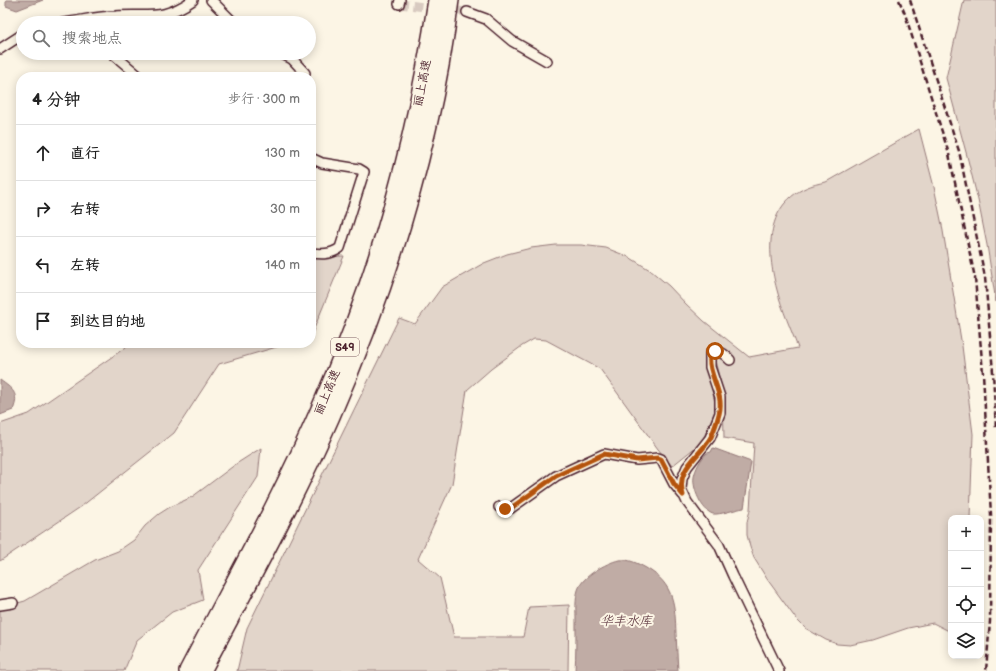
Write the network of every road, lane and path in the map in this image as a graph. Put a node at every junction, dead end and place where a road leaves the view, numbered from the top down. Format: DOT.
graph roads {
  1 [pos="192,0"];
  2 [pos="211,0"];
  3 [pos="437,0"];
  4 [pos="450,0"];
  5 [pos="467,12"];
  6 [pos="115,16"];
  7 [pos="157,16"];
  8 [pos="157,16"];
  9 [pos="227,16"];
  10 [pos="16,39"];
  11 [pos="0,50"];
  12 [pos="120,60"];
  13 [pos="293,60"];
  14 [pos="547,61"];
  15 [pos="134,72"];
  16 [pos="304,72"];
  17 [pos="316,161"];
  18 [pos="316,253"];
  19 [pos="730,360"];
  20 [pos="683,495"];
  21 [pos="499,507"];
  22 [pos="13,603"];
  23 [pos="0,605"];
  24 [pos="188,671"];
  25 [pos="202,671"];
  26 [pos="779,671"];
  1 -- 8 [label="street"];
  2 -- 9 [label="street"];
  3 -- 24 [label="highway, 丽上高速 / S49"];
  4 -- 25 [label="highway, 丽上高速 / S49"];
  5 -- 14 [label="street"];
  6 -- 7 [label="street"];
  10 -- 11 [label="street"];
  12 -- 15 [label="street"];
  13 -- 16 [label="street"];
  17 -- 18 [label="street"];
  19 -- 20 [label="street"];
  20 -- 21 [label="street"];
  20 -- 26 [label="street"];
  22 -- 23 [label="street"];
}
